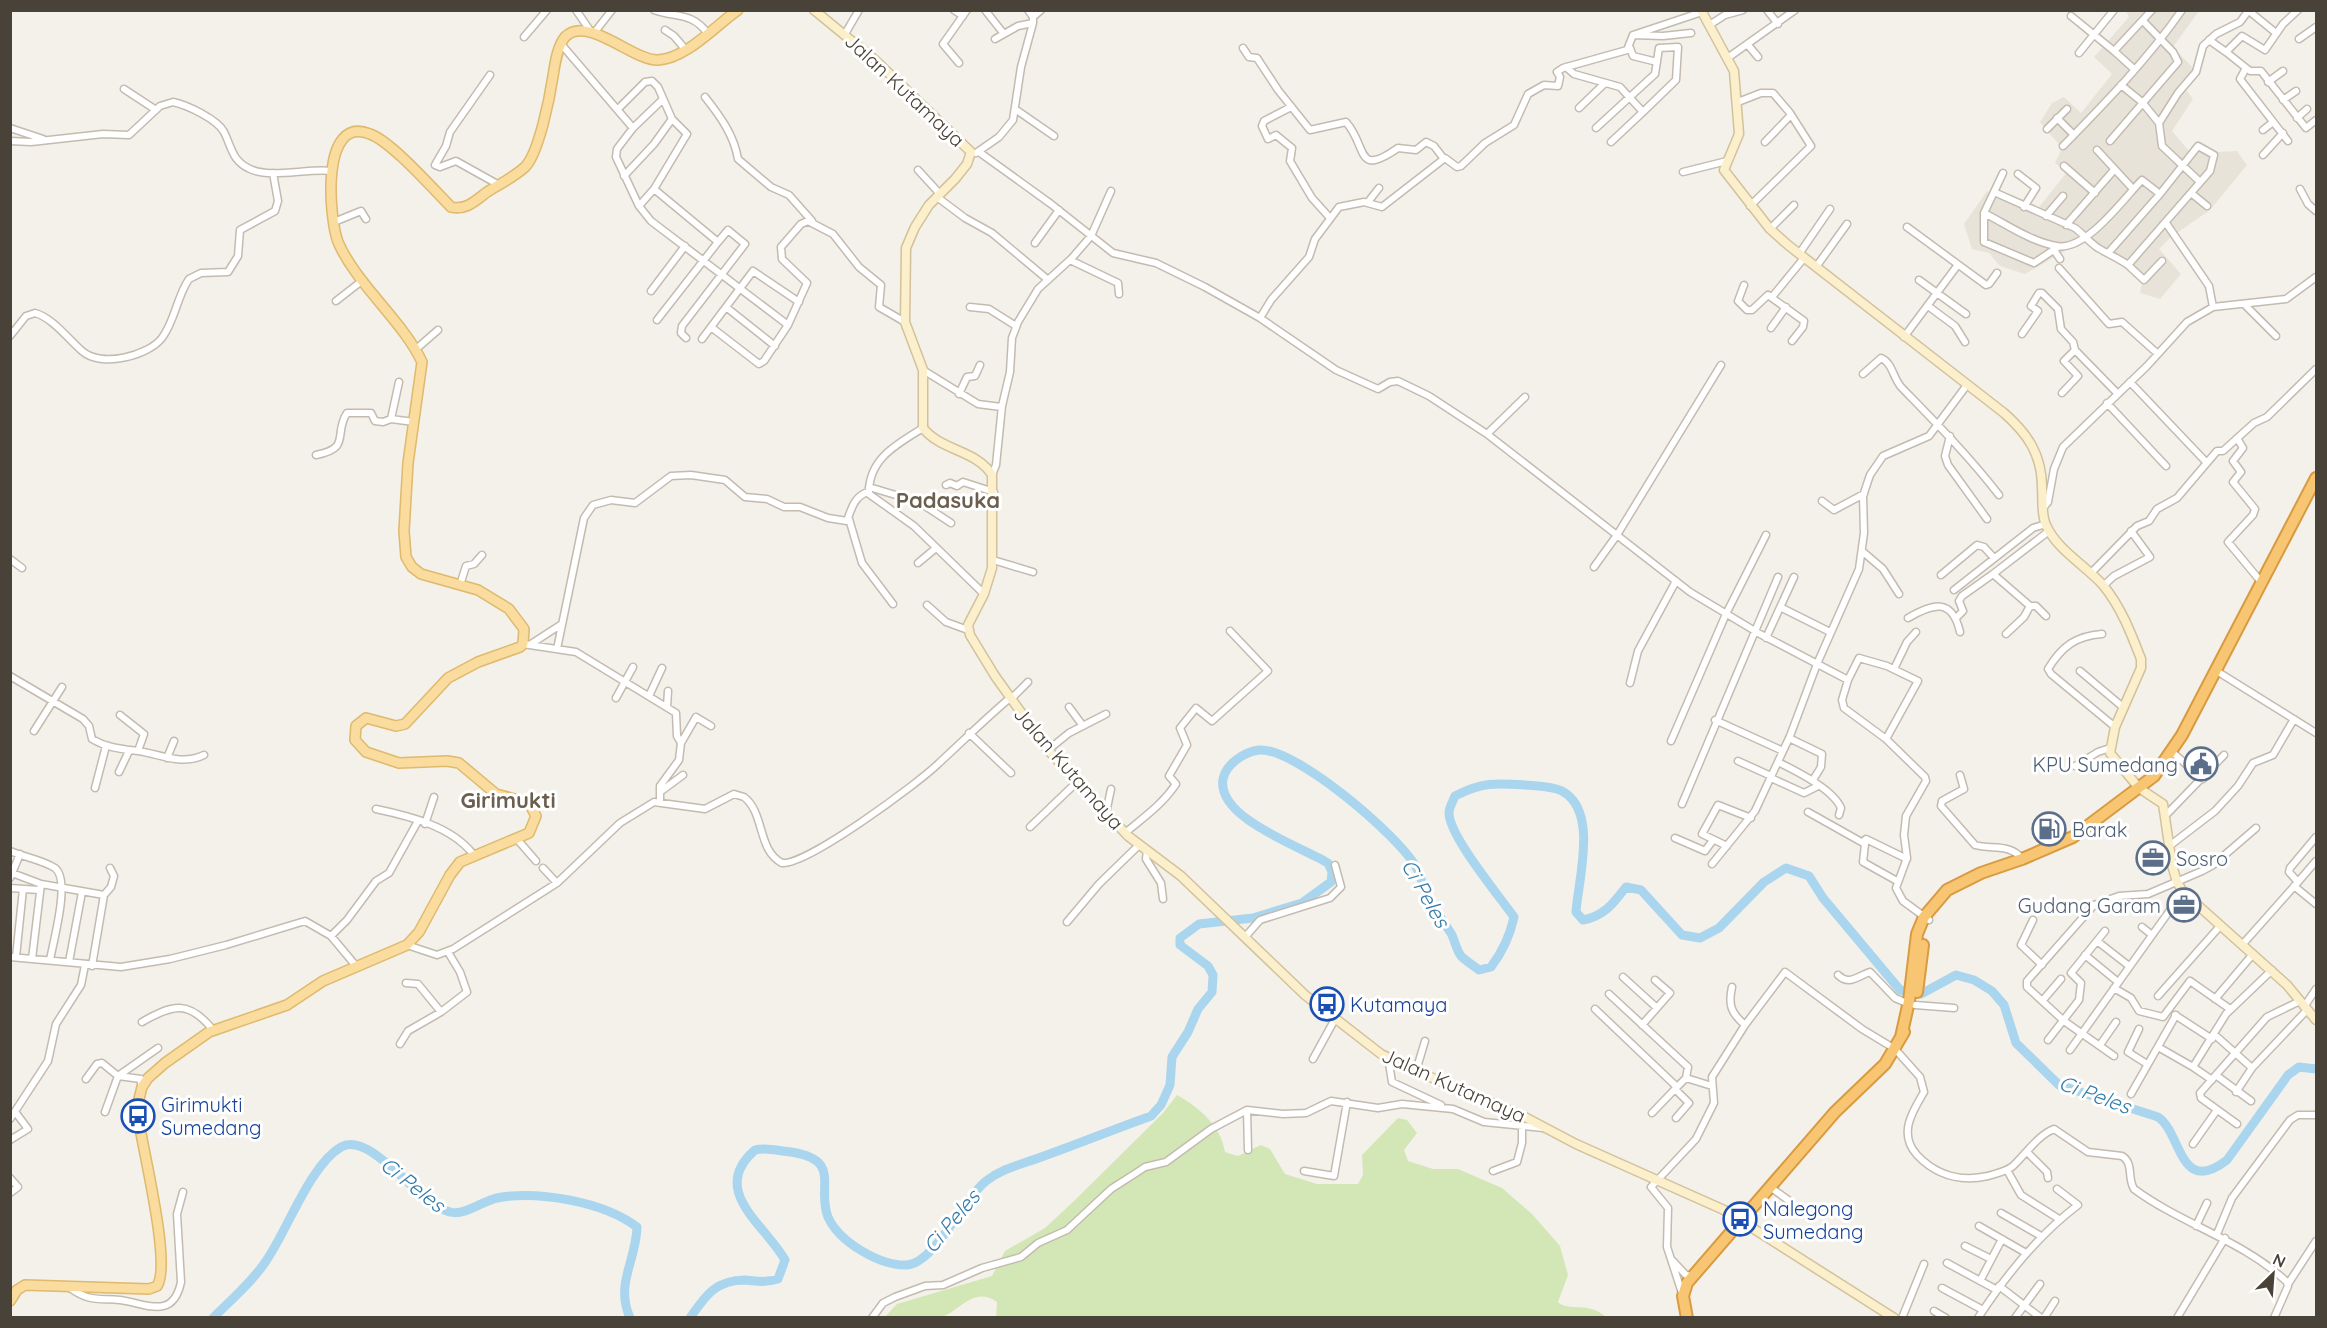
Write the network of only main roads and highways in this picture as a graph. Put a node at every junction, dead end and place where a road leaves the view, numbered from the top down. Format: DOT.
graph roads {
  1 [pos="738,10"];
  2 [pos="814,10"];
  3 [pos="1702,11"];
  4 [pos="2316,478"];
  5 [pos="2139,788"];
  6 [pos="2316,1020"];
  7 [pos="1740,1219"];
  8 [pos="10,1301"];
  9 [pos="1687,1317"];
  10 [pos="1894,1317"];
  1 -- 8 [label="main road"];
  2 -- 7 [label="main road, Jalan Kutamaya"];
  3 -- 5 [label="main road"];
  4 -- 5 [label="highway"];
  5 -- 6 [label="main road"];
  5 -- 7 [label="highway"];
  7 -- 9 [label="highway"];
  7 -- 10 [label="main road, Jalan Kutamaya"];
}
